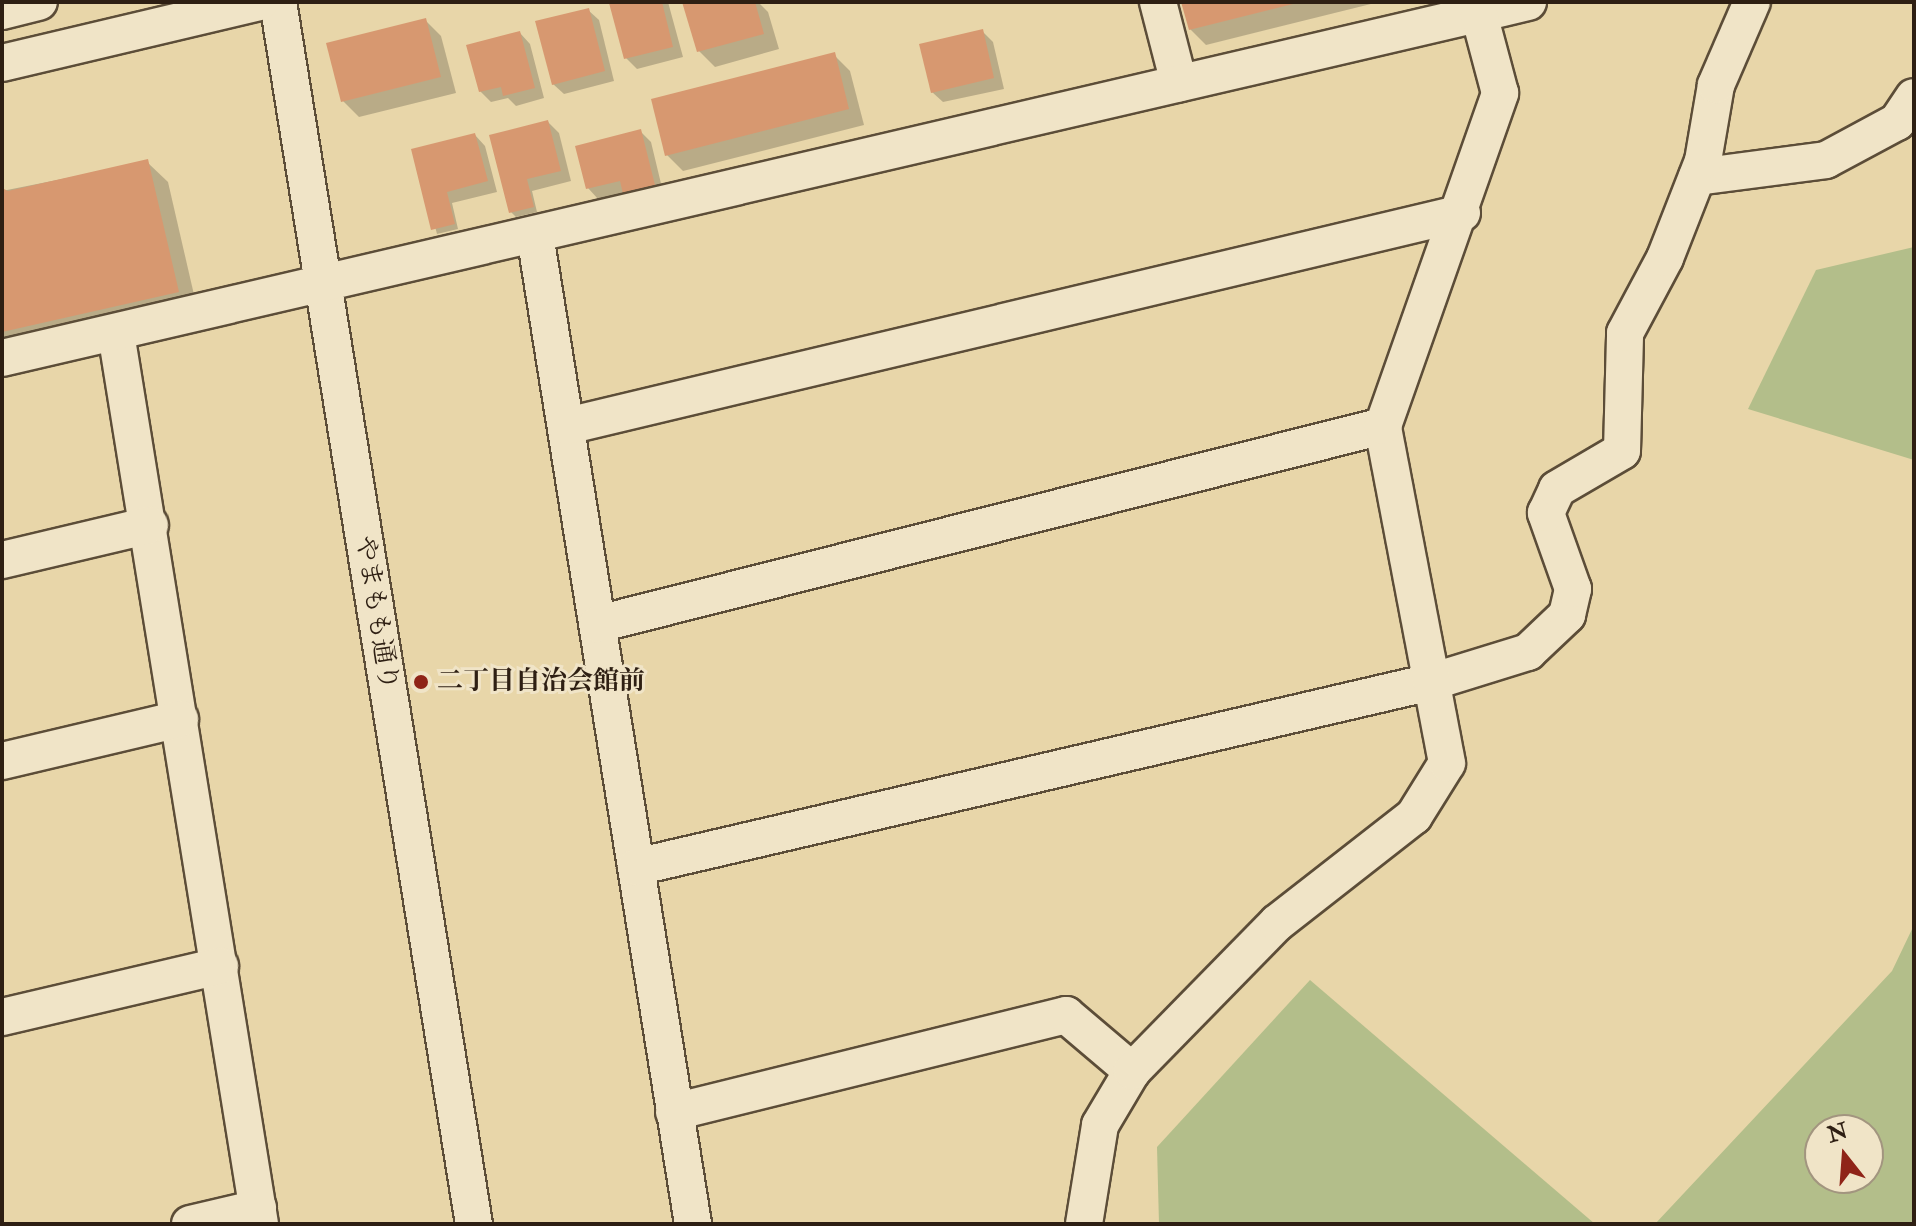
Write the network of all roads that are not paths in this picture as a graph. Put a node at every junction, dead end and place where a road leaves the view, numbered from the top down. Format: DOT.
graph roads {
  1 [pos="39,2"];
  2 [pos="260,2"];
  3 [pos="278,2"];
  4 [pos="1158,2"];
  5 [pos="1528,2"];
  6 [pos="1752,2"];
  7 [pos="2,11"];
  8 [pos="1479,14"];
  9 [pos="2,63"];
  10 [pos="1179,83"];
  11 [pos="1914,97"];
  12 [pos="1697,177"];
  13 [pos="1462,213"];
  14 [pos="535,235"];
  15 [pos="322,282"];
  16 [pos="116,333"];
  17 [pos="2,358"];
  18 [pos="567,426"];
  19 [pos="1383,426"];
  20 [pos="150,525"];
  21 [pos="2,560"];
  22 [pos="598,624"];
  23 [pos="1431,682"];
  24 [pos="180,719"];
  25 [pos="2,761"];
  26 [pos="636,867"];
  27 [pos="220,966"];
  28 [pos="2,1017"];
  29 [pos="1132,1071"];
  30 [pos="674,1112"];
  31 [pos="259,1216"];
  32 [pos="190,1224"];
  33 [pos="474,1224"];
  34 [pos="693,1224"];
  35 [pos="1084,1224"];
  1 -- 7 [label="street"];
  2 -- 9 [label="street"];
  3 -- 15 [label="street, やまもも通り"];
  4 -- 10 [label="street"];
  5 -- 8 [label="street"];
  6 -- 12 [label="street"];
  8 -- 10 [label="street"];
  8 -- 13 [label="street"];
  10 -- 14 [label="street"];
  11 -- 12 [label="street"];
  12 -- 23 [label="street"];
  13 -- 18 [label="street"];
  13 -- 19 [label="street"];
  14 -- 15 [label="street"];
  14 -- 18 [label="street"];
  15 -- 16 [label="street"];
  15 -- 33 [label="street, やまもも通り"];
  16 -- 17 [label="street"];
  16 -- 20 [label="street"];
  18 -- 22 [label="street"];
  19 -- 22 [label="street"];
  19 -- 23 [label="street"];
  20 -- 21 [label="street"];
  20 -- 24 [label="street"];
  22 -- 26 [label="street"];
  23 -- 26 [label="street"];
  23 -- 29 [label="street"];
  24 -- 25 [label="street"];
  24 -- 27 [label="street"];
  26 -- 30 [label="street"];
  27 -- 28 [label="street"];
  27 -- 31 [label="street"];
  29 -- 30 [label="street"];
  29 -- 35 [label="street"];
  30 -- 34 [label="street"];
  31 -- 32 [label="street"];
}
